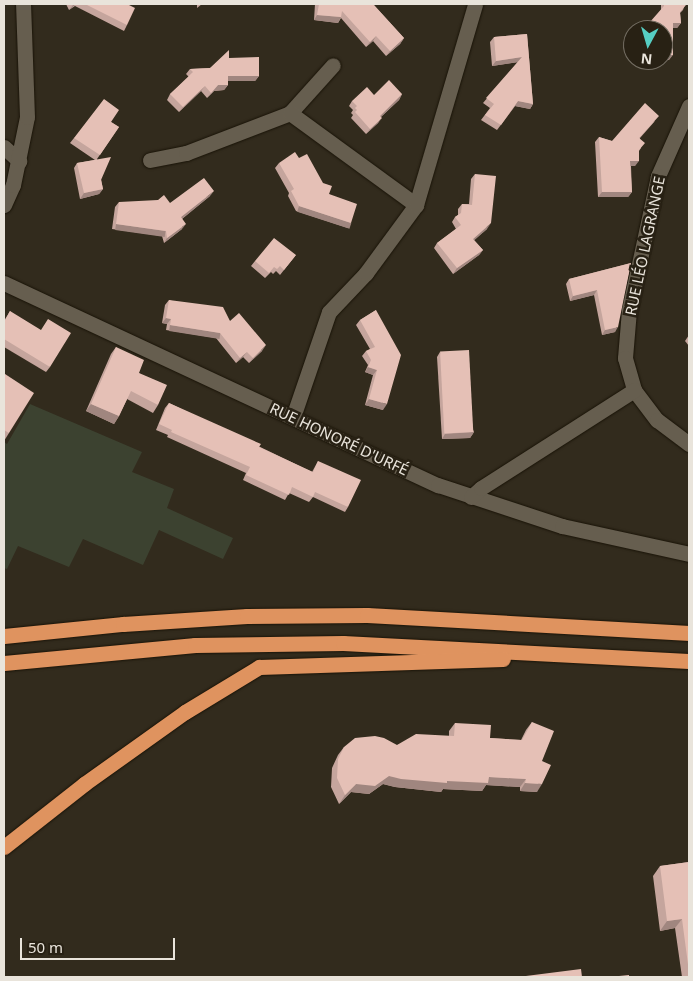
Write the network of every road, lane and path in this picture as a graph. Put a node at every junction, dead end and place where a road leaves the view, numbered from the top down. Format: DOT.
graph roads {
  1 [pos="23,4"];
  2 [pos="475,4"];
  3 [pos="333,65"];
  4 [pos="689,106"];
  5 [pos="290,112"];
  6 [pos="4,147"];
  7 [pos="150,160"];
  8 [pos="19,161"];
  9 [pos="4,204"];
  10 [pos="416,205"];
  11 [pos="4,283"];
  12 [pos="634,390"];
  13 [pos="293,417"];
  14 [pos="689,444"];
  15 [pos="471,497"];
  16 [pos="689,554"];
  17 [pos="689,633"];
  18 [pos="4,636"];
  19 [pos="609,656"];
  20 [pos="689,661"];
  21 [pos="4,663"];
  22 [pos="4,847"];
  1 -- 8 [label="street"];
  2 -- 10 [label="street"];
  3 -- 5 [label="street"];
  4 -- 12 [label="street, RUE LÉO LAGRANGE"];
  5 -- 7 [label="street"];
  5 -- 10 [label="street"];
  6 -- 8 [label="street"];
  8 -- 9 [label="street"];
  10 -- 13 [label="street"];
  11 -- 13 [label="street, RUE HONORÉ D'URFÉ"];
  12 -- 14 [label="street, RUE LÉO LAGRANGE"];
  12 -- 15 [label="street"];
  13 -- 15 [label="street, RUE HONORÉ D'URFÉ"];
  15 -- 16 [label="street, RUE HONORÉ D'URFÉ"];
  17 -- 18 [label="highway"];
  19 -- 20 [label="highway"];
  19 -- 21 [label="highway"];
  19 -- 22 [label="highway"];
}
